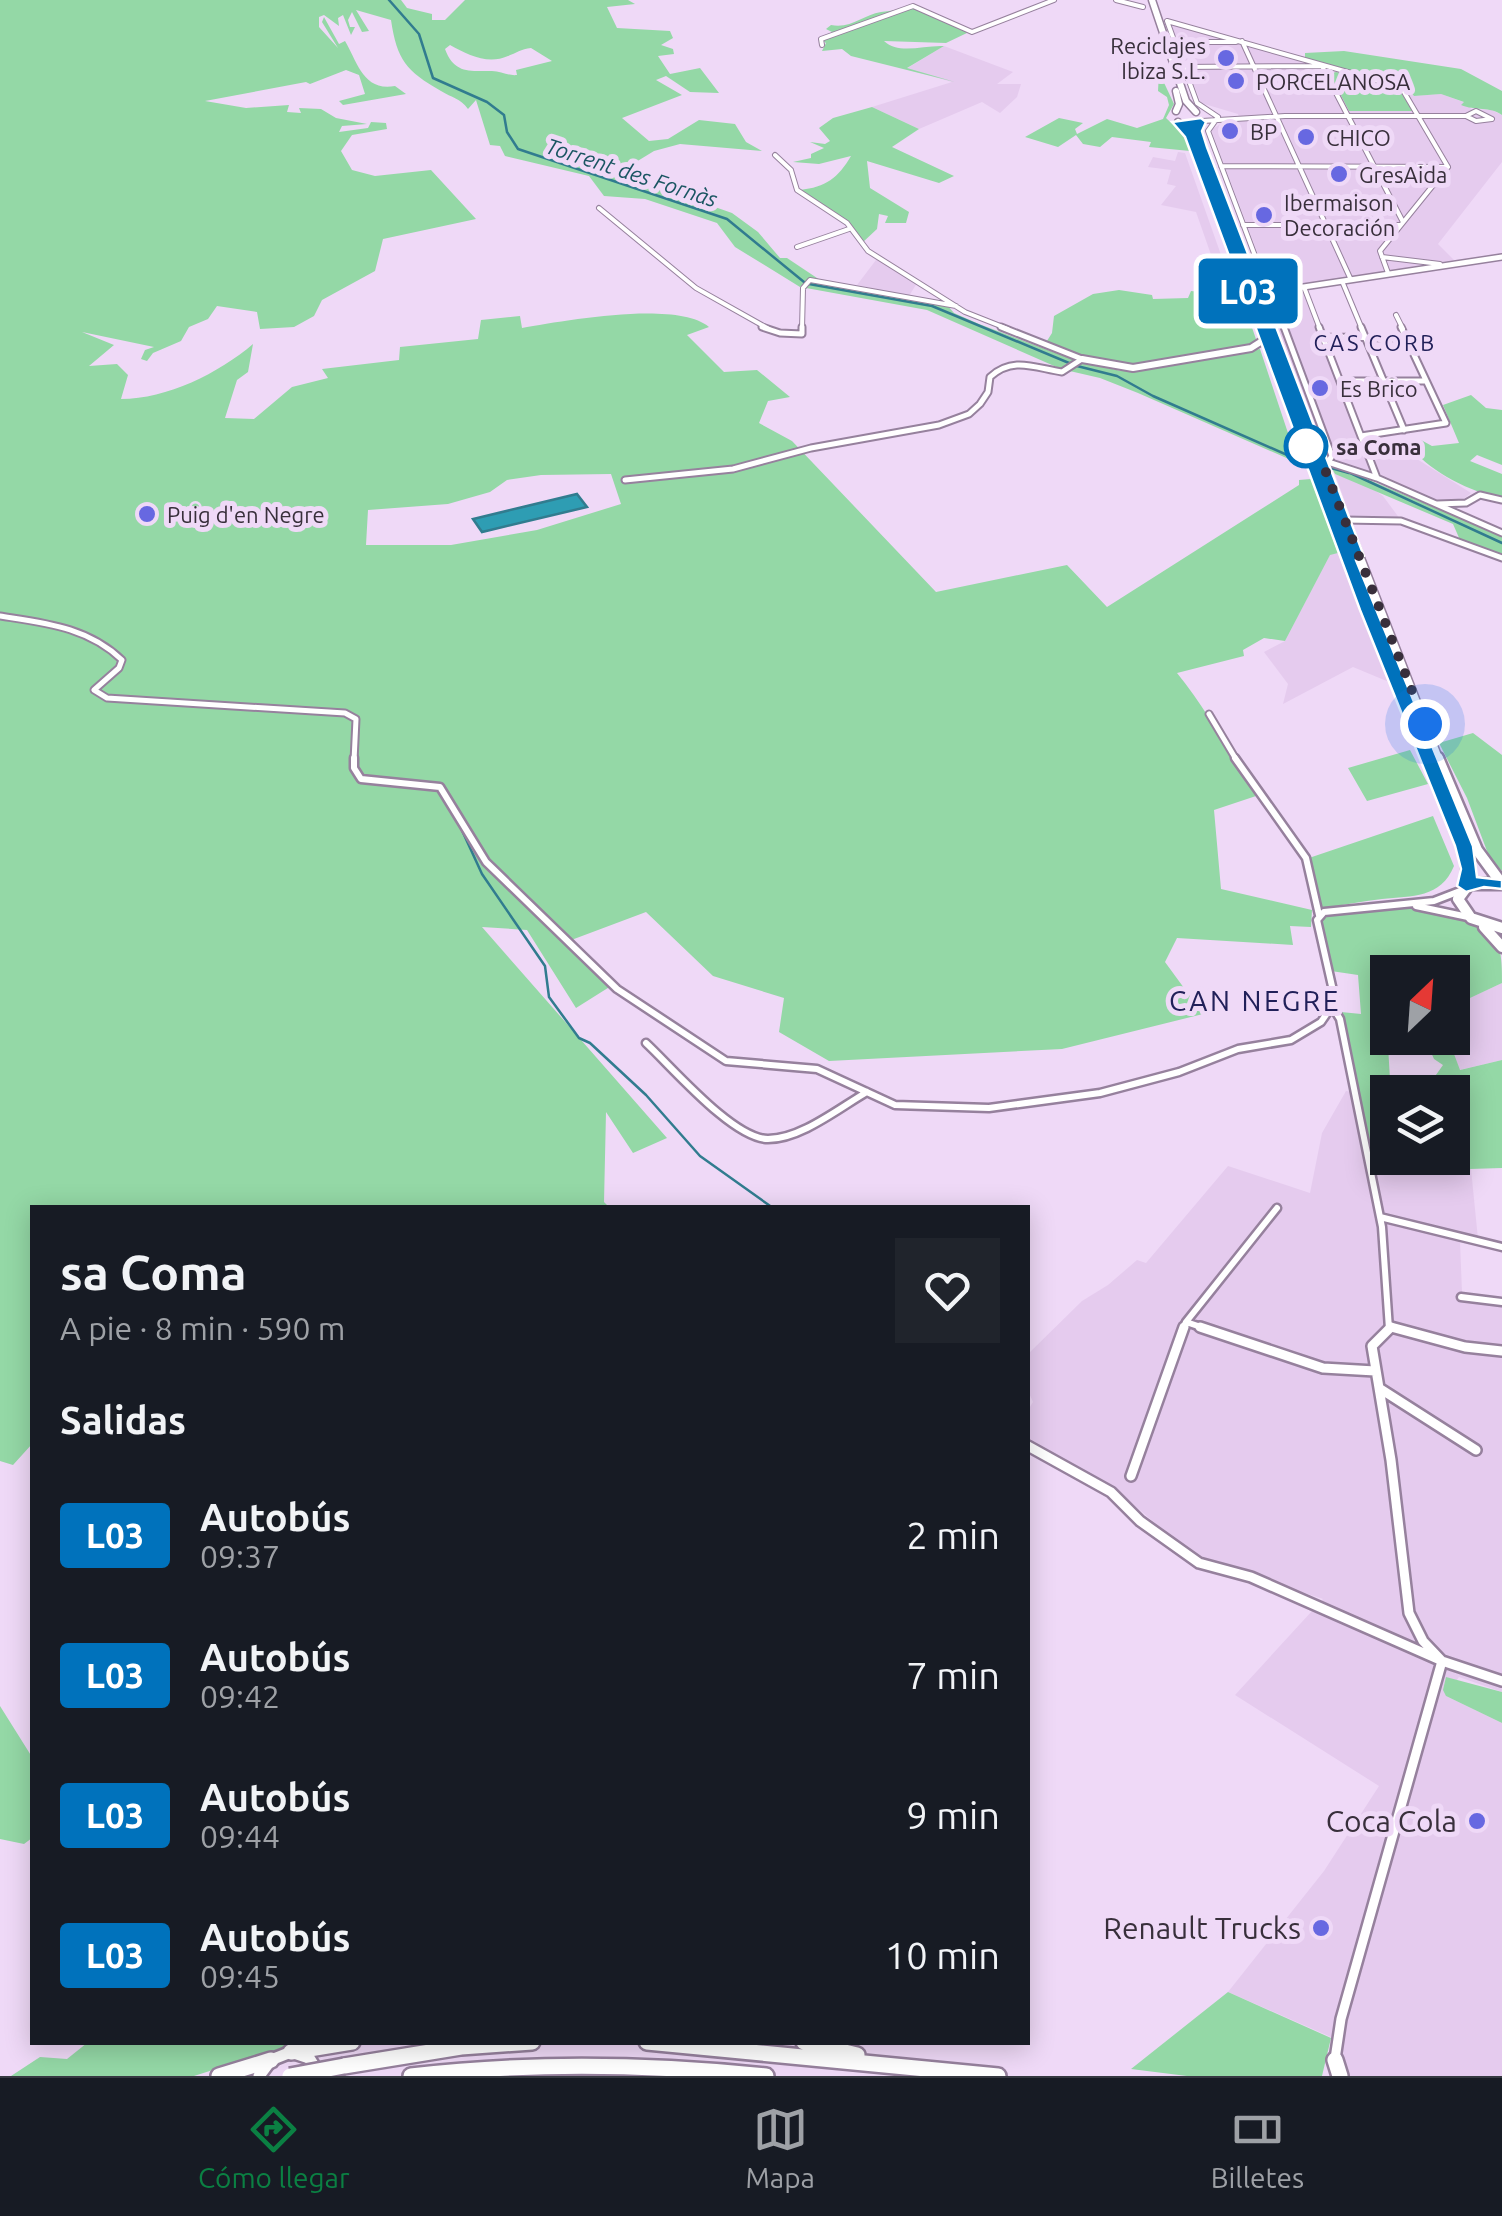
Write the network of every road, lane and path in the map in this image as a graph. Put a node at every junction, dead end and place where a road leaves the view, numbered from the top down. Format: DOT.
graph roads {
  1 [pos="1054,0"];
  2 [pos="1116,0"];
  3 [pos="1147,2"];
  4 [pos="1172,42"];
  5 [pos="1242,42"];
  6 [pos="822,45"];
  7 [pos="1182,66"];
  8 [pos="1252,66"];
  9 [pos="1322,66"];
  10 [pos="1176,111"];
  11 [pos="1200,112"];
  12 [pos="1232,116"];
  13 [pos="1276,116"];
  14 [pos="1217,117"];
  15 [pos="1249,117"];
  16 [pos="1348,117"];
  17 [pos="1419,117"];
  18 [pos="1466,117"];
  19 [pos="1202,121"];
  20 [pos="1178,122"];
  21 [pos="775,155"];
  22 [pos="1297,166"];
  23 [pos="1374,166"];
  24 [pos="1448,166"];
  25 [pos="1222,169"];
  26 [pos="1210,171"];
  27 [pos="599,208"];
  28 [pos="1397,209"];
  29 [pos="1412,210"];
  30 [pos="1402,223"];
  31 [pos="1243,225"];
  32 [pos="1325,225"];
  33 [pos="850,229"];
  34 [pos="797,247"];
  35 [pos="1382,257"];
  36 [pos="1502,257"];
  37 [pos="1440,264"];
  38 [pos="1388,273"];
  39 [pos="1351,280"];
  40 [pos="1342,281"];
  41 [pos="1254,285"];
  42 [pos="1305,289"];
  43 [pos="1272,292"];
  44 [pos="1261,304"];
  45 [pos="956,306"];
  46 [pos="1396,314"];
  47 [pos="1258,320"];
  48 [pos="1326,337"];
  49 [pos="1366,338"];
  50 [pos="1406,338"];
  51 [pos="1262,341"];
  52 [pos="1252,348"];
  53 [pos="1272,358"];
  54 [pos="1080,360"];
  55 [pos="1302,374"];
  56 [pos="1290,380"];
  57 [pos="1342,380"];
  58 [pos="1384,381"];
  59 [pos="1426,381"];
  60 [pos="1404,430"];
  61 [pos="1361,436"];
  62 [pos="1321,463"];
  63 [pos="1377,478"];
  64 [pos="625,480"];
  65 [pos="1502,500"];
  66 [pos="1436,504"];
  67 [pos="1343,520"];
  68 [pos="1502,533"];
  69 [pos="1502,558"];
  70 [pos="0,616"];
  71 [pos="1209,714"];
  72 [pos="1502,884"];
  73 [pos="1463,888"];
  74 [pos="1400,904"];
  75 [pos="1319,915"];
  76 [pos="1475,921"];
  77 [pos="1502,928"];
  78 [pos="1502,947"];
  79 [pos="1332,1006"];
  80 [pos="646,1042"];
  81 [pos="868,1092"];
  82 [pos="1277,1208"];
  83 [pos="1380,1216"];
  84 [pos="1502,1247"];
  85 [pos="1461,1298"];
  86 [pos="1502,1302"];
  87 [pos="1186,1322"];
  88 [pos="1391,1327"];
  89 [pos="1502,1352"];
  90 [pos="1375,1371"];
  91 [pos="1378,1387"];
  92 [pos="1030,1447"];
  93 [pos="1476,1450"];
  94 [pos="1131,1476"];
  95 [pos="1442,1661"];
  96 [pos="1502,1681"];
  97 [pos="334,2045"];
  98 [pos="489,2045"];
  99 [pos="679,2045"];
  100 [pos="817,2045"];
  101 [pos="291,2052"];
  102 [pos="271,2060"];
  103 [pos="905,2066"];
  104 [pos="1335,2071"];
  105 [pos="442,2074"];
  106 [pos="219,2076"];
  107 [pos="259,2076"];
  108 [pos="290,2076"];
  109 [pos="319,2076"];
  110 [pos="411,2076"];
  111 [pos="766,2076"];
  112 [pos="998,2076"];
  1 -- 6 [label="street"];
  2 -- 3 [label="street"];
  3 -- 10 [label="main road"];
  3 -- 11 [label="main road"];
  4 -- 5 [label="street"];
  4 -- 5 [label="street"];
  4 -- 7 [label="street"];
  5 -- 8 [label="street"];
  5 -- 9 [label="street"];
  7 -- 8 [label="street"];
  7 -- 11 [label="street"];
  8 -- 9 [label="street"];
  8 -- 13 [label="street"];
  9 -- 16 [label="street"];
  9 -- 17 [label="street"];
  10 -- 11 [label="main road"];
  10 -- 20 [label="main road"];
  11 -- 12 [label="street"];
  11 -- 14 [label="street"];
  11 -- 19 [label="main road"];
  12 -- 14 [label="street"];
  12 -- 15 [label="street"];
  13 -- 15 [label="street"];
  13 -- 16 [label="street"];
  13 -- 22 [label="street"];
  14 -- 15 [label="street"];
  14 -- 19 [label="street"];
  14 -- 25 [label="street"];
  16 -- 17 [label="street"];
  16 -- 23 [label="street"];
  17 -- 18 [label="street"];
  17 -- 24 [label="street"];
  19 -- 20 [label="main road"];
  19 -- 26 [label="main road"];
  20 -- 47 [label="main road"];
  21 -- 33 [label="street"];
  22 -- 23 [label="street"];
  22 -- 25 [label="street"];
  22 -- 32 [label="street"];
  23 -- 24 [label="street"];
  23 -- 28 [label="street"];
  24 -- 29 [label="street"];
  25 -- 26 [label="street"];
  25 -- 31 [label="street"];
  26 -- 41 [label="main road"];
  27 -- 45 [label="street"];
  28 -- 29 [label="street"];
  28 -- 30 [label="street"];
  29 -- 30 [label="street"];
  30 -- 32 [label="street"];
  30 -- 35 [label="street"];
  31 -- 32 [label="street"];
  31 -- 43 [label="street"];
  32 -- 39 [label="street"];
  33 -- 34 [label="street"];
  33 -- 45 [label="street"];
  35 -- 37 [label="street"];
  35 -- 38 [label="street"];
  36 -- 37 [label="street"];
  37 -- 38 [label="street"];
  38 -- 39 [label="street"];
  39 -- 40 [label="street"];
  40 -- 42 [label="street"];
  40 -- 49 [label="street"];
  41 -- 43 [label="main road"];
  41 -- 44 [label="main road"];
  42 -- 43 [label="street"];
  42 -- 48 [label="street"];
  43 -- 44 [label="main road"];
  43 -- 55 [label="street"];
  44 -- 56 [label="main road"];
  45 -- 54 [label="street"];
  46 -- 50 [label="street"];
  47 -- 51 [label="street"];
  47 -- 53 [label="main road"];
  48 -- 49 [label="street"];
  48 -- 57 [label="street"];
  49 -- 50 [label="street"];
  49 -- 58 [label="street"];
  50 -- 59 [label="street"];
  51 -- 52 [label="street"];
  52 -- 53 [label="street"];
  52 -- 54 [label="street"];
  53 -- 62 [label="main road"];
  54 -- 64 [label="street"];
  55 -- 56 [label="street"];
  55 -- 62 [label="street"];
  56 -- 62 [label="main road"];
  57 -- 58 [label="street"];
  57 -- 61 [label="street"];
  58 -- 59 [label="street"];
  58 -- 60 [label="street"];
  59 -- 60 [label="street"];
  60 -- 61 [label="street"];
  61 -- 63 [label="street"];
  62 -- 63 [label="street"];
  62 -- 67 [label="main road"];
  62 -- 73 [label="main road"];
  63 -- 66 [label="street"];
  65 -- 66 [label="street"];
  66 -- 68 [label="street"];
  67 -- 69 [label="street"];
  67 -- 72 [label="main road"];
  70 -- 81 [label="street"];
  71 -- 75 [label="street"];
  72 -- 73 [label="main road"];
  73 -- 74 [label="street"];
  73 -- 76 [label="main road"];
  74 -- 75 [label="street"];
  74 -- 76 [label="street"];
  75 -- 79 [label="street"];
  76 -- 77 [label="main road"];
  76 -- 78 [label="main road"];
  79 -- 81 [label="street"];
  79 -- 83 [label="street"];
  80 -- 81 [label="street"];
  82 -- 87 [label="street"];
  83 -- 84 [label="street"];
  83 -- 88 [label="street"];
  85 -- 86 [label="street"];
  87 -- 90 [label="street"];
  87 -- 94 [label="street"];
  88 -- 89 [label="street"];
  88 -- 90 [label="street"];
  90 -- 91 [label="street"];
  91 -- 93 [label="street"];
  91 -- 95 [label="street"];
  92 -- 95 [label="street"];
  95 -- 96 [label="street"];
  95 -- 104 [label="street"];
  97 -- 101 [label="highway"];
  98 -- 108 [label="highway, bridge"];
  99 -- 103 [label="highway"];
  100 -- 103 [label="highway"];
  101 -- 102 [label="street"];
  101 -- 109 [label="street"];
  102 -- 106 [label="highway"];
  102 -- 107 [label="street"];
  103 -- 112 [label="highway"];
  105 -- 110 [label="highway"];
  105 -- 111 [label="highway"];
}
